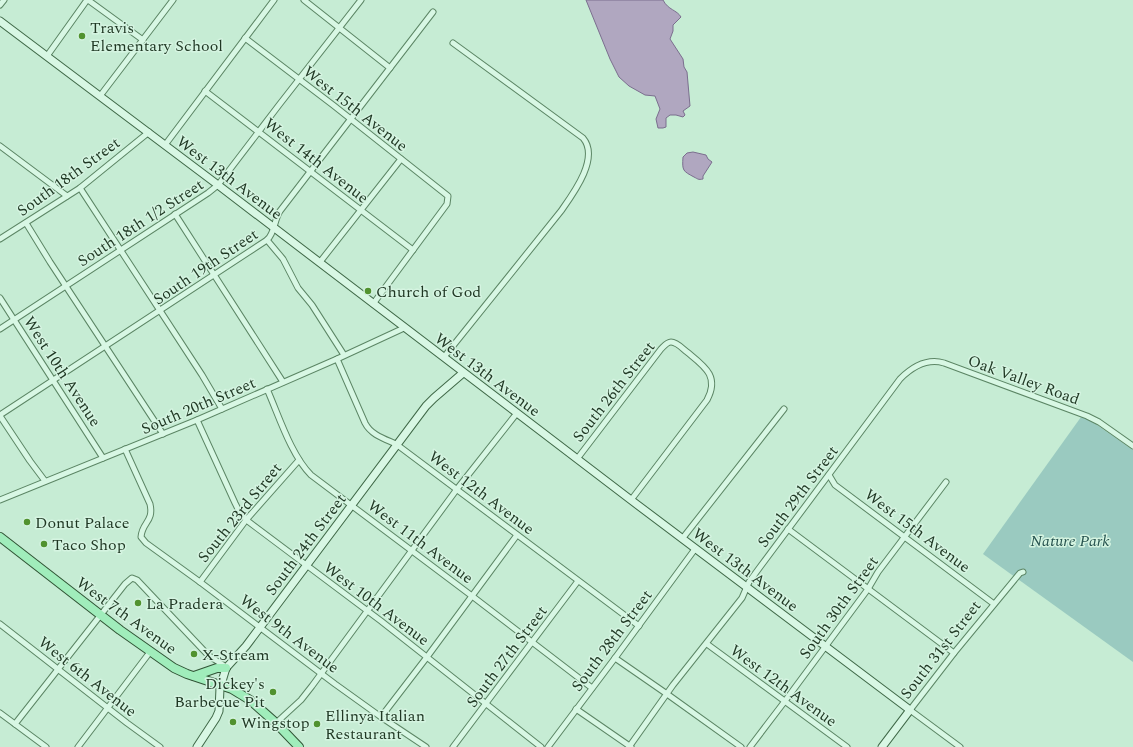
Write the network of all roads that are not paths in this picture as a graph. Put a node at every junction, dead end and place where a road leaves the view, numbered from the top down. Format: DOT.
graph roads {
  1 [pos="4,0"];
  2 [pos="88,0"];
  3 [pos="173,0"];
  4 [pos="274,0"];
  5 [pos="304,0"];
  6 [pos="361,0"];
  7 [pos="0,5"];
  8 [pos="433,12"];
  9 [pos="0,21"];
  10 [pos="340,28"];
  11 [pos="245,38"];
  12 [pos="143,40"];
  13 [pos="453,43"];
  14 [pos="47,56"];
  15 [pos="390,68"];
  16 [pos="299,79"];
  17 [pos="205,91"];
  18 [pos="100,96"];
  19 [pos="351,119"];
  20 [pos="149,132"];
  21 [pos="259,132"];
  22 [pos="165,144"];
  23 [pos="0,146"];
  24 [pos="402,159"];
  25 [pos="311,171"];
  26 [pos="218,185"];
  27 [pos="80,188"];
  28 [pos="67,196"];
  29 [pos="361,210"];
  30 [pos="175,214"];
  31 [pos="26,223"];
  32 [pos="274,227"];
  33 [pos="0,239"];
  34 [pos="267,240"];
  35 [pos="120,250"];
  36 [pos="413,250"];
  37 [pos="320,262"];
  38 [pos="214,275"];
  39 [pos="66,286"];
  40 [pos="0,298"];
  41 [pos="373,304"];
  42 [pos="160,311"];
  43 [pos="14,320"];
  44 [pos="404,328"];
  45 [pos="0,329"];
  46 [pos="106,347"];
  47 [pos="344,355"];
  48 [pos="444,357"];
  49 [pos="337,359"];
  50 [pos="463,373"];
  51 [pos="902,376"];
  52 [pos="54,381"];
  53 [pos="284,382"];
  54 [pos="267,389"];
  55 [pos="222,409"];
  56 [pos="784,409"];
  57 [pos="517,413"];
  58 [pos="0,416"];
  59 [pos="197,420"];
  60 [pos="163,434"];
  61 [pos="396,444"];
  62 [pos="1133,446"];
  63 [pos="124,449"];
  64 [pos="103,458"];
  65 [pos="577,459"];
  66 [pos="299,460"];
  67 [pos="829,475"];
  68 [pos="45,481"];
  69 [pos="946,482"];
  70 [pos="457,489"];
  71 [pos="0,500"];
  72 [pos="631,500"];
  73 [pos="352,506"];
  74 [pos="246,520"];
  75 [pos="788,529"];
  76 [pos="517,535"];
  77 [pos="0,537"];
  78 [pos="905,537"];
  79 [pos="682,539"];
  80 [pos="695,549"];
  81 [pos="412,550"];
  82 [pos="306,565"];
  83 [pos="1023,572"];
  84 [pos="578,581"];
  85 [pos="200,582"];
  86 [pos="747,588"];
  87 [pos="868,589"];
  88 [pos="472,596"];
  89 [pos="994,604"];
  90 [pos="368,611"];
  91 [pos="102,616"];
  92 [pos="0,624"];
  93 [pos="639,626"];
  94 [pos="260,627"];
  95 [pos="532,642"];
  96 [pos="707,644"];
  97 [pos="826,646"];
  98 [pos="150,652"];
  99 [pos="954,653"];
  100 [pos="427,657"];
  101 [pos="615,658"];
  102 [pos="226,668"];
  103 [pos="58,669"];
  104 [pos="322,673"];
  105 [pos="194,676"];
  106 [pos="221,685"];
  107 [pos="592,688"];
  108 [pos="667,694"];
  109 [pos="786,701"];
  110 [pos="486,704"];
  111 [pos="107,708"];
  112 [pos="576,709"];
  113 [pos="910,710"];
  114 [pos="0,713"];
  115 [pos="381,717"];
  116 [pos="276,723"];
  117 [pos="15,724"];
  118 [pos="46,747"];
  119 [pos="78,747"];
  120 [pos="160,747"];
  121 [pos="197,747"];
  122 [pos="299,747"];
  123 [pos="426,747"];
  124 [pos="453,747"];
  125 [pos="541,747"];
  126 [pos="548,747"];
  127 [pos="630,747"];
  128 [pos="741,747"];
  129 [pos="750,747"];
  130 [pos="847,747"];
  131 [pos="882,747"];
  132 [pos="960,747"];
  1 -- 7 [label="street"];
  2 -- 12 [label="street"];
  2 -- 14 [label="street"];
  3 -- 12 [label="street"];
  4 -- 11 [label="street"];
  5 -- 10 [label="street"];
  6 -- 10 [label="street, South 18th 1/2 Street"];
  8 -- 15 [label="street, South 19th Street"];
  9 -- 14 [label="street, West 13th Avenue"];
  10 -- 15 [label="street"];
  10 -- 16 [label="street, South 18th 1/2 Street"];
  11 -- 16 [label="street, West 15th Avenue"];
  11 -- 17 [label="street"];
  12 -- 18 [label="street"];
  13 -- 48 [label="street"];
  14 -- 18 [label="street, West 13th Avenue"];
  15 -- 19 [label="street, South 19th Street"];
  16 -- 19 [label="street, West 15th Avenue"];
  16 -- 21 [label="street, South 18th 1/2 Street"];
  17 -- 21 [label="street, West 14th Avenue"];
  17 -- 22 [label="street"];
  18 -- 20 [label="street, West 13th Avenue"];
  19 -- 24 [label="street, West 15th Avenue"];
  19 -- 25 [label="street, South 19th Street"];
  20 -- 22 [label="street, West 13th Avenue"];
  20 -- 27 [label="street, South 18th Street"];
  21 -- 25 [label="street, West 14th Avenue"];
  21 -- 26 [label="street, South 18th 1/2 Street"];
  22 -- 26 [label="street, West 13th Avenue"];
  23 -- 28 [label="street"];
  24 -- 29 [label="street"];
  24 -- 36 [label="street, West 15th Avenue"];
  25 -- 29 [label="street, West 14th Avenue"];
  25 -- 32 [label="street, South 19th Street"];
  26 -- 30 [label="street, South 18th 1/2 Street"];
  26 -- 32 [label="street, West 13th Avenue"];
  27 -- 28 [label="street, South 18th Street"];
  27 -- 35 [label="street"];
  28 -- 31 [label="street, South 18th Street"];
  29 -- 36 [label="street, West 14th Avenue"];
  29 -- 37 [label="street"];
  30 -- 35 [label="street, South 18th 1/2 Street"];
  30 -- 38 [label="street"];
  31 -- 33 [label="street, South 18th Street"];
  31 -- 39 [label="street"];
  32 -- 34 [label="street, South 19th Street"];
  32 -- 37 [label="street, West 13th Avenue"];
  34 -- 38 [label="street, South 19th Street"];
  34 -- 47 [label="street"];
  35 -- 39 [label="street, South 18th 1/2 Street"];
  35 -- 42 [label="street"];
  36 -- 41 [label="street"];
  37 -- 41 [label="street, West 13th Avenue"];
  38 -- 42 [label="street, South 19th Street"];
  38 -- 53 [label="street"];
  39 -- 43 [label="street, South 18th 1/2 Street"];
  39 -- 46 [label="street"];
  40 -- 43 [label="street, West 10th Avenue"];
  41 -- 44 [label="street, West 13th Avenue"];
  42 -- 46 [label="street, South 19th Street"];
  42 -- 55 [label="street"];
  43 -- 45 [label="street, South 18th 1/2 Street"];
  43 -- 52 [label="street, West 10th Avenue"];
  44 -- 47 [label="street, South 20th Street"];
  44 -- 48 [label="street, West 13th Avenue"];
  46 -- 52 [label="street, South 19th Street"];
  46 -- 60 [label="street"];
  47 -- 49 [label="street, South 20th Street"];
  48 -- 50 [label="street, West 13th Avenue"];
  49 -- 53 [label="street, South 20th Street"];
  49 -- 61 [label="street, West 12th Avenue"];
  50 -- 57 [label="street, West 13th Avenue"];
  50 -- 61 [label="street, South 24th Street"];
  51 -- 62 [label="street, Oak Valley Road"];
  51 -- 67 [label="street, South 29th Street"];
  52 -- 58 [label="street, South 19th Street"];
  52 -- 64 [label="street, West 10th Avenue"];
  53 -- 54 [label="street, South 20th Street"];
  54 -- 55 [label="street, South 20th Street"];
  54 -- 66 [label="street, West 11th Avenue"];
  55 -- 59 [label="street, South 20th Street"];
  56 -- 79 [label="street"];
  57 -- 65 [label="street, West 13th Avenue"];
  57 -- 70 [label="street"];
  58 -- 68 [label="street"];
  59 -- 60 [label="street, South 20th Street"];
  59 -- 74 [label="street, West 10th Avenue"];
  60 -- 63 [label="street, South 20th Street"];
  61 -- 70 [label="street, West 12th Avenue"];
  61 -- 73 [label="street, South 24th Street"];
  63 -- 64 [label="street, South 20th Street"];
  63 -- 85 [label="street, West 9th Avenue"];
  64 -- 68 [label="street, South 20th Street"];
  65 -- 72 [label="street, West 13th Avenue"];
  65 -- 72 [label="street, South 26th Street"];
  66 -- 73 [label="street, West 11th Avenue"];
  66 -- 74 [label="street, South 23rd Street"];
  67 -- 75 [label="street, South 29th Street"];
  67 -- 78 [label="street, West 15th Avenue"];
  68 -- 71 [label="street, South 20th Street"];
  69 -- 78 [label="street, South 30th Street"];
  70 -- 76 [label="street, West 12th Avenue"];
  70 -- 81 [label="street"];
  72 -- 79 [label="street, West 13th Avenue"];
  73 -- 81 [label="street, West 11th Avenue"];
  73 -- 82 [label="street, South 24th Street"];
  74 -- 82 [label="street, West 10th Avenue"];
  74 -- 85 [label="street, South 23rd Street"];
  75 -- 86 [label="street, South 29th Street"];
  75 -- 87 [label="street"];
  76 -- 84 [label="street, West 12th Avenue"];
  76 -- 88 [label="street"];
  77 -- 91 [label="main road, West 7th Avenue"];
  78 -- 87 [label="street, South 30th Street"];
  78 -- 89 [label="street, West 15th Avenue"];
  79 -- 80 [label="street, West 13th Avenue"];
  80 -- 86 [label="street, West 13th Avenue"];
  80 -- 93 [label="street, South 28th Street"];
  81 -- 88 [label="street, West 11th Avenue"];
  81 -- 90 [label="street"];
  82 -- 90 [label="street, West 10th Avenue"];
  82 -- 94 [label="street, South 24th Street"];
  83 -- 89 [label="street, South 31st Street"];
  84 -- 93 [label="street, West 12th Avenue"];
  84 -- 95 [label="street, South 27th Street"];
  85 -- 94 [label="street, West 9th Avenue"];
  86 -- 96 [label="street, South 29th Street"];
  86 -- 97 [label="street, West 13th Avenue"];
  87 -- 97 [label="street, South 30th Street"];
  87 -- 99 [label="street"];
  88 -- 95 [label="street, West 11th Avenue"];
  88 -- 100 [label="street"];
  89 -- 99 [label="street, South 31st Street"];
  90 -- 100 [label="street, West 10th Avenue"];
  90 -- 104 [label="street"];
  91 -- 98 [label="main road, West 7th Avenue"];
  91 -- 102 [label="street"];
  91 -- 103 [label="street"];
  92 -- 103 [label="street, West 6th Avenue"];
  93 -- 101 [label="street, South 28th Street"];
  94 -- 102 [label="street, South 24th Street"];
  94 -- 104 [label="street, West 9th Avenue"];
  95 -- 107 [label="street, West 11th Avenue"];
  95 -- 110 [label="street, South 27th Street"];
  96 -- 108 [label="street, South 29th Street"];
  96 -- 109 [label="street, West 12th Avenue"];
  97 -- 109 [label="street, South 30th Street"];
  97 -- 113 [label="street, West 13th Avenue"];
  98 -- 105 [label="main road, West 7th Avenue"];
  98 -- 111 [label="street"];
  99 -- 113 [label="street, South 31st Street"];
  100 -- 110 [label="street, West 10th Avenue"];
  100 -- 115 [label="street"];
  101 -- 107 [label="street, South 28th Street"];
  101 -- 108 [label="street"];
  102 -- 105 [label="main road"];
  102 -- 106 [label="street, South 24th Street"];
  103 -- 111 [label="street, West 6th Avenue"];
  103 -- 117 [label="street"];
  104 -- 115 [label="street, West 9th Avenue"];
  104 -- 116 [label="street"];
  105 -- 106 [label="main road, West 7th Avenue"];
  106 -- 116 [label="main road, West 7th Avenue"];
  106 -- 121 [label="street, South 24th Street"];
  107 -- 112 [label="street, South 28th Street"];
  108 -- 127 [label="street, South 29th Street"];
  108 -- 128 [label="street"];
  109 -- 129 [label="street, South 30th Street"];
  109 -- 130 [label="street, West 12th Avenue"];
  110 -- 124 [label="street, South 27th Street"];
  110 -- 125 [label="street, West 10th Avenue"];
  111 -- 119 [label="street"];
  111 -- 120 [label="street, West 6th Avenue"];
  112 -- 126 [label="street, South 28th Street"];
  112 -- 127 [label="street"];
  113 -- 131 [label="street, South 31st Street"];
  113 -- 132 [label="street, West 13th Avenue"];
  114 -- 117 [label="street"];
  115 -- 123 [label="street, West 9th Avenue"];
  116 -- 122 [label="main road, West 7th Avenue"];
  117 -- 118 [label="street"];
}
